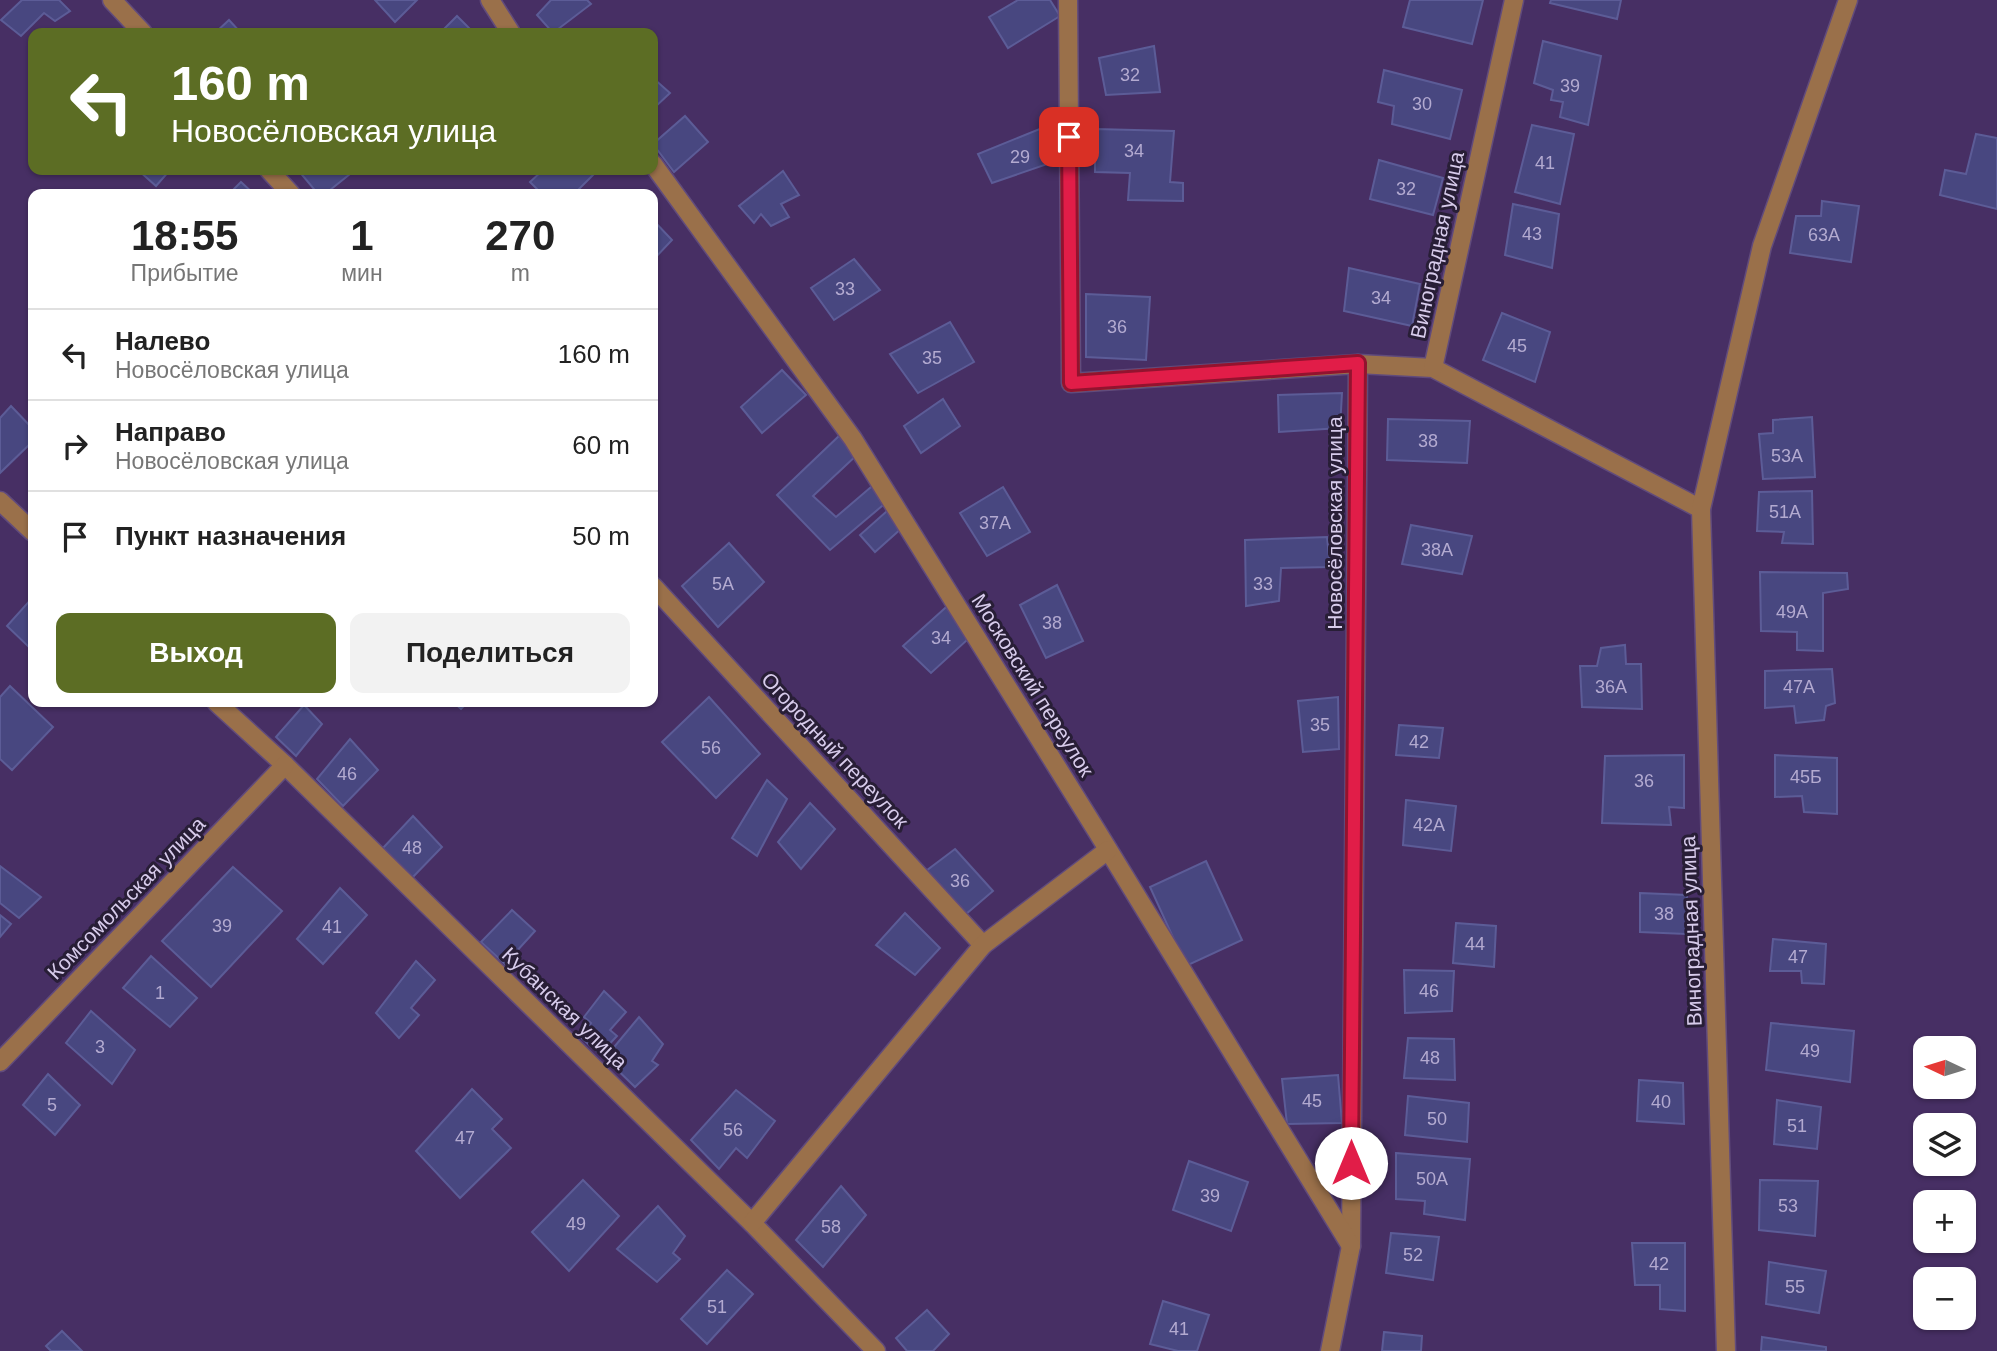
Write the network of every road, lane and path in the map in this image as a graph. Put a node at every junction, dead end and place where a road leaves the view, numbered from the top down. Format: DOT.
graph roads {
  1 [pos="112,0"];
  2 [pos="490,0"];
  3 [pos="1068,0"];
  4 [pos="1514,0"];
  5 [pos="1848,0"];
  6 [pos="138,28"];
  7 [pos="508,28"];
  8 [pos="658,170"];
  9 [pos="274,175"];
  10 [pos="286,189"];
  11 [pos="1358,363"];
  12 [pos="1433,368"];
  13 [pos="0,501"];
  14 [pos="1701,509"];
  15 [pos="28,527"];
  16 [pos="658,591"];
  17 [pos="221,707"];
  18 [pos="285,765"];
  19 [pos="1108,850"];
  20 [pos="983,945"];
  21 [pos="0,1062"];
  22 [pos="752,1223"];
  23 [pos="1351,1246"];
  24 [pos="876,1351"];
  25 [pos="1330,1351"];
  26 [pos="1726,1351"];
  1 -- 6 [label="street"];
  2 -- 7 [label="street"];
  3 -- 11 [label="street"];
  4 -- 12 [label="street, Виноградная улица"];
  5 -- 14 [label="street, Виноградная улица"];
  8 -- 19 [label="street, Московский переулок"];
  9 -- 10 [label="street"];
  11 -- 12 [label="street"];
  11 -- 23 [label="street, Новосёловская улица"];
  12 -- 14 [label="street, Виноградная улица"];
  13 -- 15 [label="street"];
  14 -- 26 [label="street, Виноградная улица"];
  16 -- 20 [label="street, Огородный переулок"];
  17 -- 18 [label="street, Кубанская улица"];
  18 -- 21 [label="street, Комсомольская улица"];
  18 -- 22 [label="street, Кубанская улица"];
  19 -- 20 [label="street"];
  19 -- 23 [label="street, Московский переулок"];
  20 -- 22 [label="street"];
  22 -- 24 [label="street, Кубанская улица"];
  23 -- 25 [label="street, Новосёловская улица"];
}
